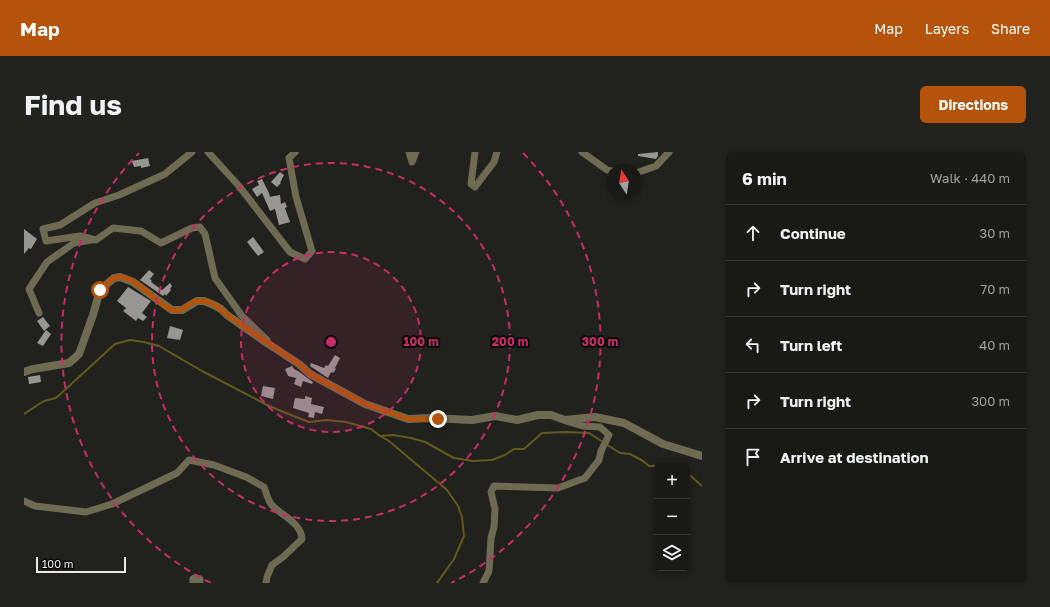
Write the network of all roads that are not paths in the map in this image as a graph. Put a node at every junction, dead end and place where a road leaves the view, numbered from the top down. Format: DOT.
graph roads {
  1 [pos="192,152"];
  2 [pos="208,152"];
  3 [pos="295,152"];
  4 [pos="410,152"];
  5 [pos="416,152"];
  6 [pos="475,152"];
  7 [pos="497,152"];
  8 [pos="582,152"];
  9 [pos="669,152"];
  10 [pos="606,169"];
  11 [pos="642,171"];
  12 [pos="96,240"];
  13 [pos="40,313"];
  14 [pos="282,354"];
  15 [pos="24,372"];
  16 [pos="566,420"];
  17 [pos="702,456"];
  18 [pos="24,501"];
  19 [pos="193,583"];
  20 [pos="200,583"];
  21 [pos="266,583"];
  22 [pos="483,583"];
  1 -- 12 [label="street"];
  2 -- 3 [label="street"];
  4 -- 5 [label="street"];
  6 -- 7 [label="street"];
  8 -- 10 [label="street"];
  9 -- 11 [label="street"];
  12 -- 13 [label="street"];
  12 -- 14 [label="street"];
  14 -- 15 [label="street"];
  14 -- 16 [label="street"];
  16 -- 17 [label="street"];
  16 -- 22 [label="street"];
  18 -- 21 [label="street"];
  19 -- 20 [label="street"];
}
